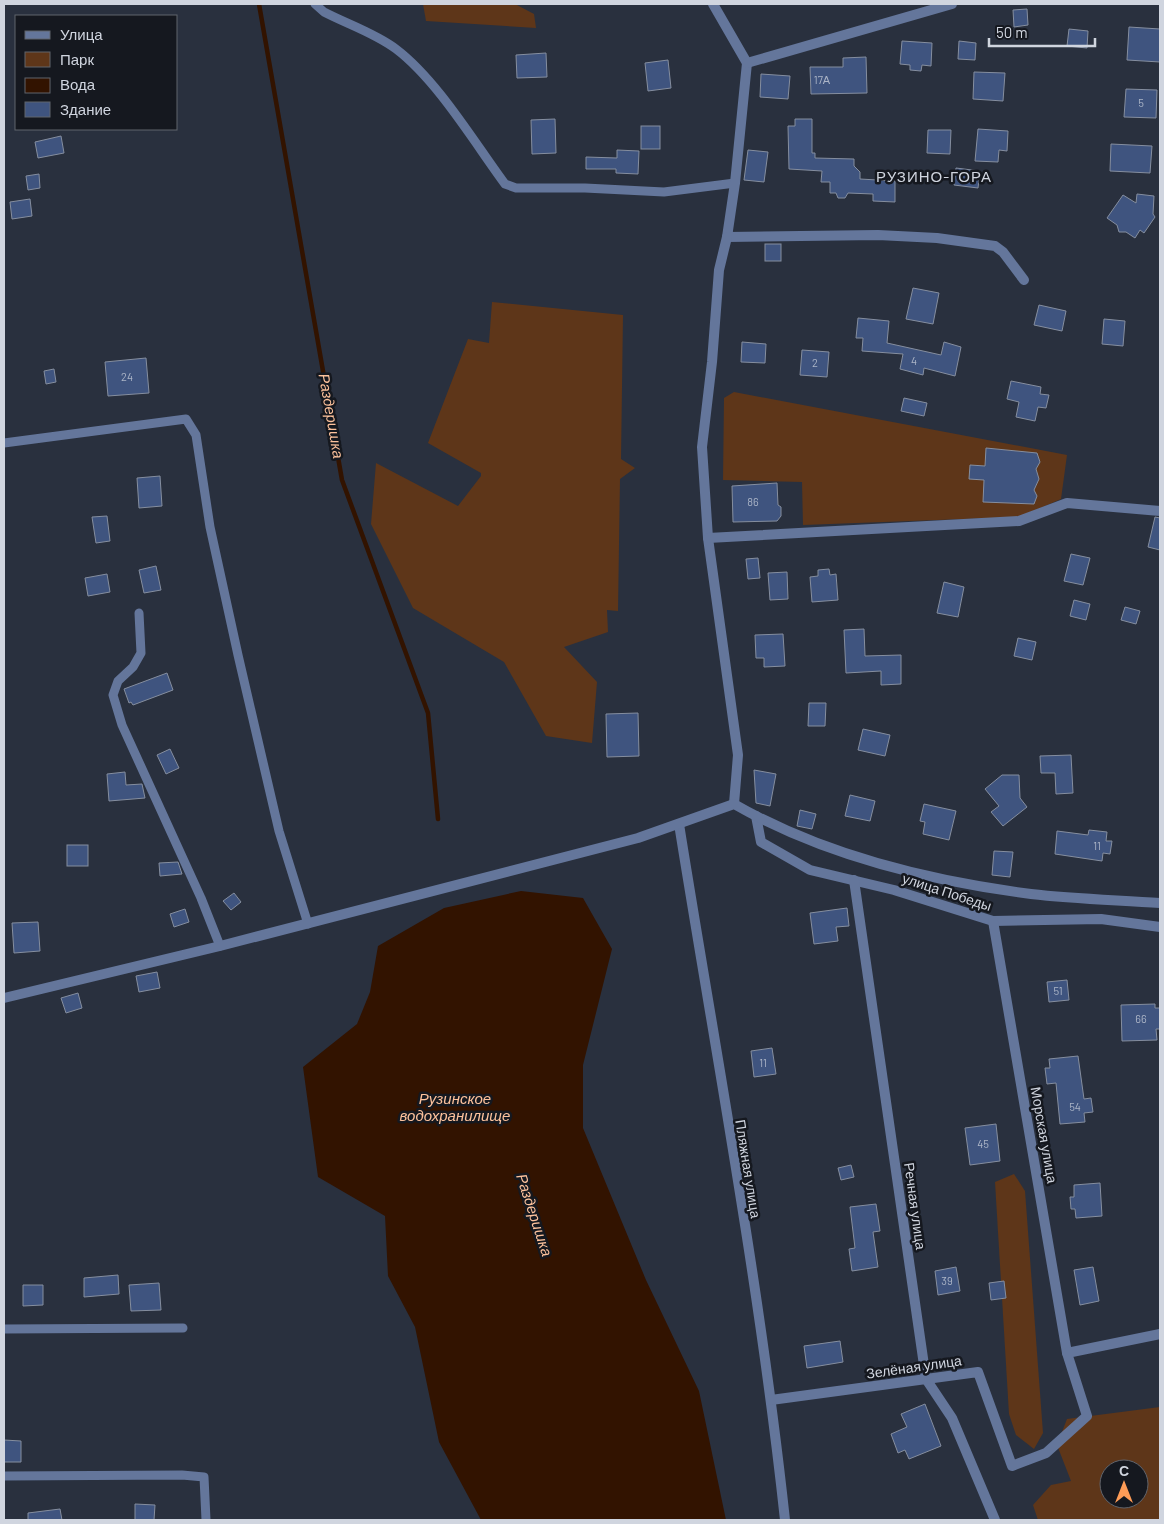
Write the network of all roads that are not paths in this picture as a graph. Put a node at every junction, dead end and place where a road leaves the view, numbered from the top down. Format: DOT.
graph roads {
  1 [pos="315,4"];
  2 [pos="713,4"];
  3 [pos="952,4"];
  4 [pos="747,63"];
  5 [pos="735,183"];
  6 [pos="727,237"];
  7 [pos="1024,280"];
  8 [pos="4,443"];
  9 [pos="1160,511"];
  10 [pos="708,538"];
  11 [pos="139,613"];
  12 [pos="734,804"];
  13 [pos="756,816"];
  14 [pos="679,824"];
  15 [pos="854,880"];
  16 [pos="1160,903"];
  17 [pos="994,921"];
  18 [pos="308,924"];
  19 [pos="1160,927"];
  20 [pos="220,946"];
  21 [pos="4,998"];
  22 [pos="183,1328"];
  23 [pos="4,1329"];
  24 [pos="1160,1334"];
  25 [pos="1067,1353"];
  26 [pos="926,1379"];
  27 [pos="770,1400"];
  28 [pos="4,1476"];
  29 [pos="206,1520"];
  30 [pos="785,1520"];
  31 [pos="995,1520"];
  1 -- 5 [label="lane"];
  2 -- 4 [label="street"];
  3 -- 4 [label="street"];
  4 -- 5 [label="street"];
  5 -- 6 [label="street"];
  6 -- 7 [label="street"];
  6 -- 10 [label="street"];
  8 -- 18 [label="lane"];
  9 -- 10 [label="street"];
  10 -- 12 [label="street"];
  11 -- 20 [label="lane"];
  12 -- 13 [label="street"];
  12 -- 14 [label="street"];
  13 -- 15 [label="street, улица Победы"];
  13 -- 16 [label="street"];
  14 -- 18 [label="street"];
  14 -- 27 [label="street, Пляжная улица"];
  15 -- 17 [label="street, улица Победы"];
  15 -- 26 [label="street, Речная улица"];
  17 -- 19 [label="street, улица Победы"];
  17 -- 25 [label="street, Морская улица"];
  18 -- 20 [label="street"];
  20 -- 21 [label="street"];
  22 -- 23 [label="lane"];
  24 -- 25 [label="street"];
  25 -- 26 [label="street, Зелёная улица"];
  26 -- 27 [label="street, Зелёная улица"];
  26 -- 31 [label="street, Речная улица"];
  27 -- 30 [label="street, Пляжная улица"];
  28 -- 29 [label="lane"];
}
